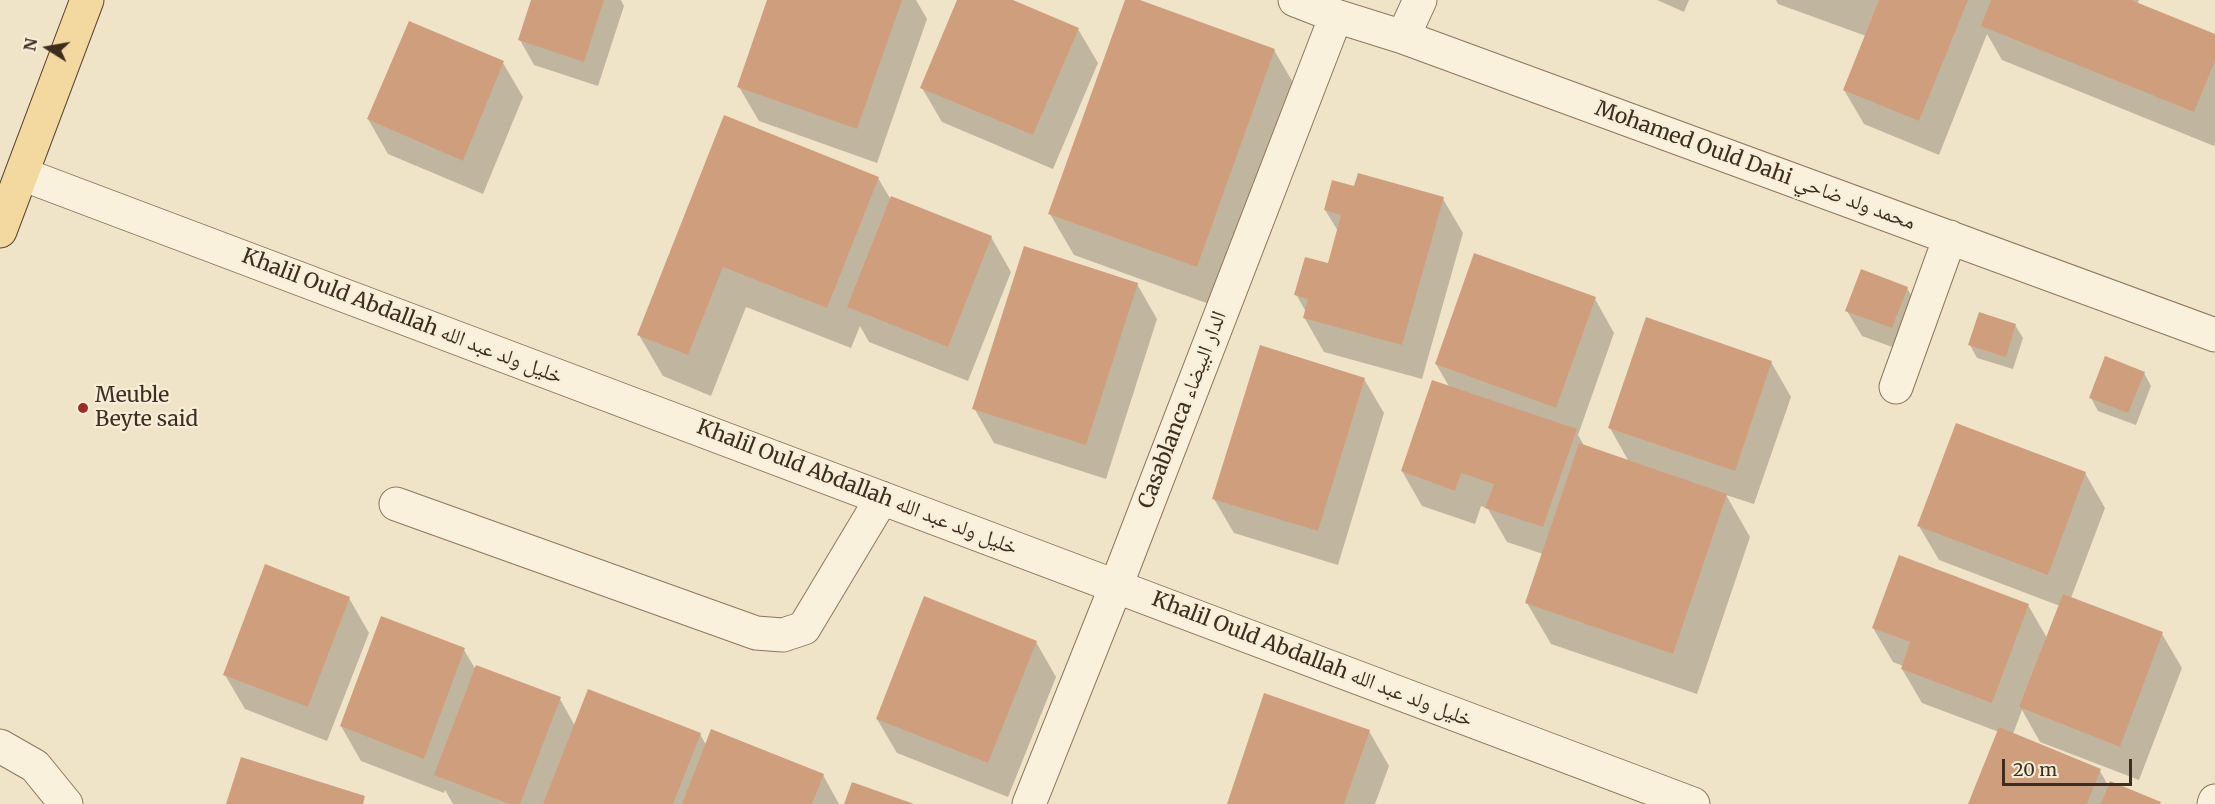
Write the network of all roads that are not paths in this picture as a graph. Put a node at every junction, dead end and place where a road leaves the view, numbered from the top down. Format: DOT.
graph roads {
  1 [pos="87,0"];
  2 [pos="1295,0"];
  3 [pos="1420,0"];
  4 [pos="1336,16"];
  5 [pos="1403,37"];
  6 [pos="22,174"];
  7 [pos="0,231"];
  8 [pos="1950,237"];
  9 [pos="2215,335"];
  10 [pos="1896,387"];
  11 [pos="882,498"];
  12 [pos="396,504"];
  13 [pos="1116,586"];
  14 [pos="0,725"];
  15 [pos="0,746"];
  16 [pos="35,766"];
  17 [pos="66,804"];
  18 [pos="1029,804"];
  19 [pos="1693,804"];
  1 -- 6 [label="main road"];
  2 -- 4 [label="street, Mohamed Ould Dahi محمد ولد ضاحي"];
  3 -- 5 [label="street"];
  4 -- 5 [label="street, Mohamed Ould Dahi محمد ولد ضاحي"];
  4 -- 13 [label="street, Casablanca الدار البيضاء"];
  5 -- 8 [label="street, Mohamed Ould Dahi محمد ولد ضاحي"];
  6 -- 7 [label="main road"];
  6 -- 11 [label="street, Khalil Ould Abdallah خليل ولد عبد الله"];
  8 -- 9 [label="street, Mohamed Ould Dahi محمد ولد ضاحي"];
  8 -- 10 [label="street"];
  11 -- 12 [label="street"];
  11 -- 13 [label="street, Khalil Ould Abdallah خليل ولد عبد الله"];
  13 -- 18 [label="street, Casablanca الدار البيضاء"];
  13 -- 19 [label="street, Khalil Ould Abdallah خليل ولد عبد الله"];
  14 -- 16 [label="street"];
  15 -- 16 [label="street"];
  16 -- 17 [label="street"];
}
